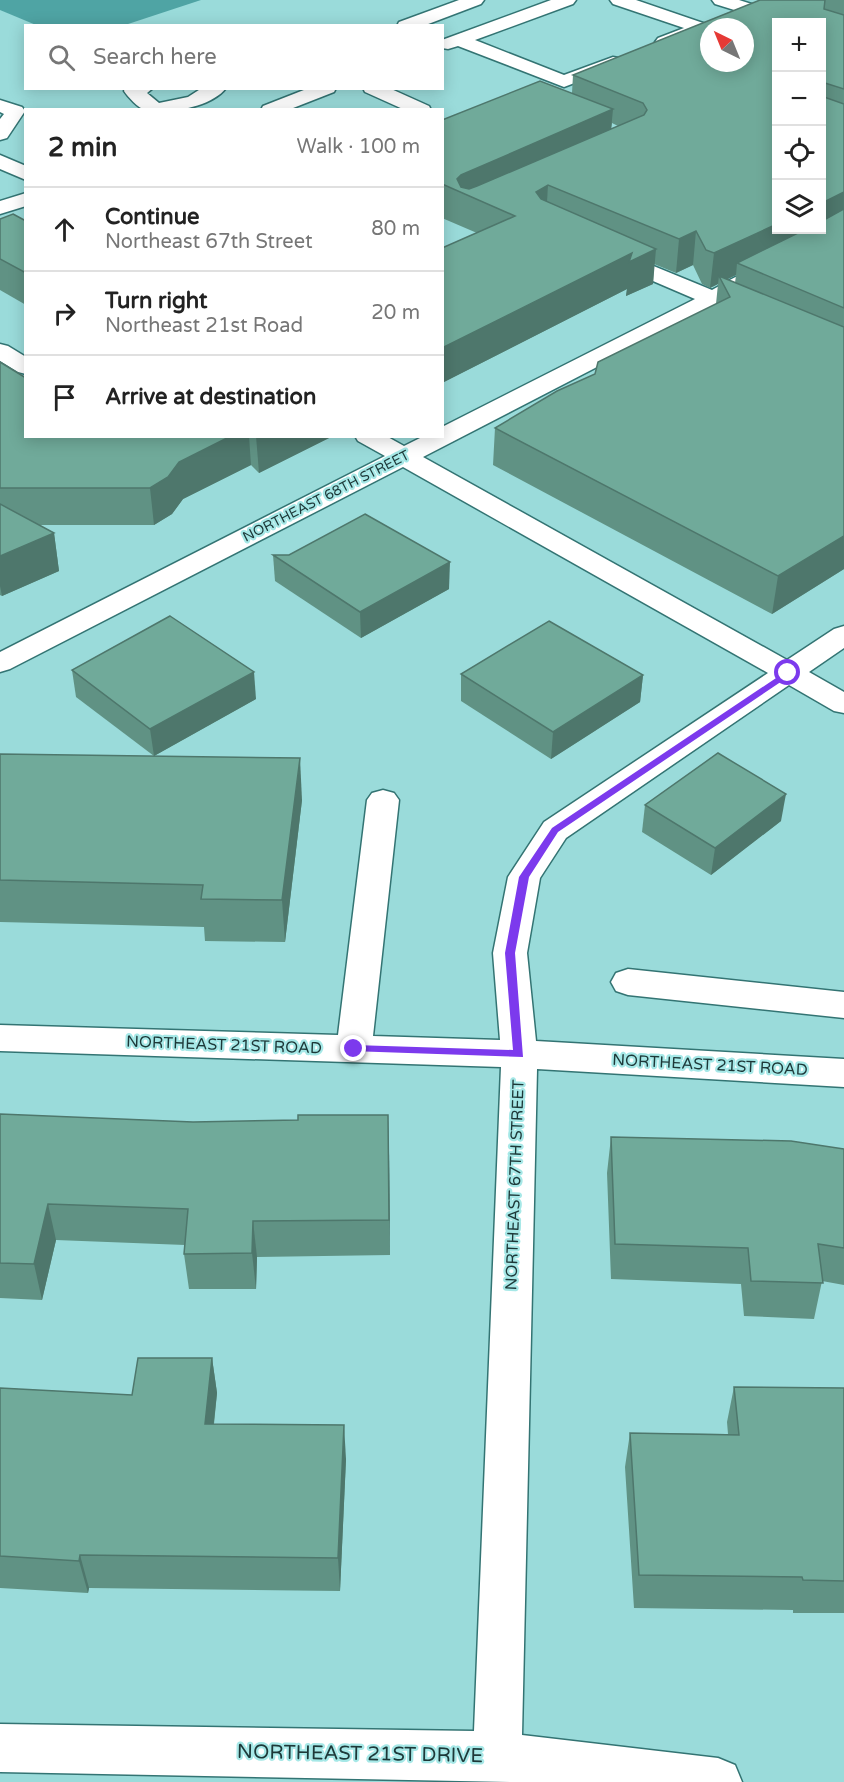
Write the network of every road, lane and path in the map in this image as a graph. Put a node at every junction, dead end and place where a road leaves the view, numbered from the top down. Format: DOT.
graph roads {
  1 [pos="475,0"];
  2 [pos="567,0"];
  3 [pos="620,0"];
  4 [pos="722,0"];
  5 [pos="778,18"];
  6 [pos="410,24"];
  7 [pos="450,43"];
  8 [pos="648,48"];
  9 [pos="627,56"];
  10 [pos="137,90"];
  11 [pos="209,90"];
  12 [pos="322,90"];
  13 [pos="377,90"];
  14 [pos="0,106"];
  15 [pos="154,108"];
  16 [pos="159,108"];
  17 [pos="275,108"];
  18 [pos="417,108"];
  19 [pos="0,134"];
  20 [pos="0,161"];
  21 [pos="24,173"];
  22 [pos="24,201"];
  23 [pos="3,218"];
  24 [pos="588,245"];
  25 [pos="773,267"];
  26 [pos="712,298"];
  27 [pos="745,313"];
  28 [pos="0,351"];
  29 [pos="24,366"];
  30 [pos="444,436"];
  31 [pos="370,438"];
  32 [pos="440,438"];
  33 [pos="403,457"];
  34 [pos="844,635"];
  35 [pos="2,660"];
  36 [pos="788,673"];
  37 [pos="844,704"];
  38 [pos="382,800"];
  39 [pos="628,982"];
  40 [pos="844,1005"];
  41 [pos="0,1038"];
  42 [pos="354,1049"];
  43 [pos="519,1054"];
  44 [pos="844,1073"];
  45 [pos="0,1748"];
  46 [pos="497,1756"];
  47 [pos="718,1782"];
  1 -- 6 [label="street"];
  2 -- 7 [label="street"];
  3 -- 8 [label="street"];
  4 -- 5 [label="street"];
  7 -- 9 [label="street"];
  10 -- 15 [label="street"];
  11 -- 16 [label="street"];
  12 -- 17 [label="street"];
  13 -- 18 [label="street"];
  14 -- 19 [label="street"];
  20 -- 21 [label="street"];
  22 -- 23 [label="street"];
  24 -- 26 [label="street"];
  25 -- 26 [label="street, NORTHEAST 68TH STREET"];
  26 -- 27 [label="street"];
  26 -- 30 [label="street, NORTHEAST 68TH STREET"];
  28 -- 29 [label="street"];
  31 -- 33 [label="street"];
  32 -- 33 [label="street, NORTHEAST 68TH STREET"];
  33 -- 35 [label="street, NORTHEAST 68TH STREET"];
  33 -- 36 [label="street"];
  34 -- 36 [label="street, NORTHEAST 67TH STREET"];
  36 -- 37 [label="street"];
  36 -- 43 [label="street, NORTHEAST 67TH STREET"];
  38 -- 42 [label="street"];
  39 -- 40 [label="street"];
  41 -- 42 [label="street, NORTHEAST 21ST ROAD"];
  42 -- 43 [label="street, NORTHEAST 21ST ROAD"];
  43 -- 44 [label="street, NORTHEAST 21ST ROAD"];
  43 -- 46 [label="street, NORTHEAST 67TH STREET"];
  45 -- 46 [label="street, NORTHEAST 21ST DRIVE"];
  46 -- 47 [label="street, NORTHEAST 21ST DRIVE"];
}
